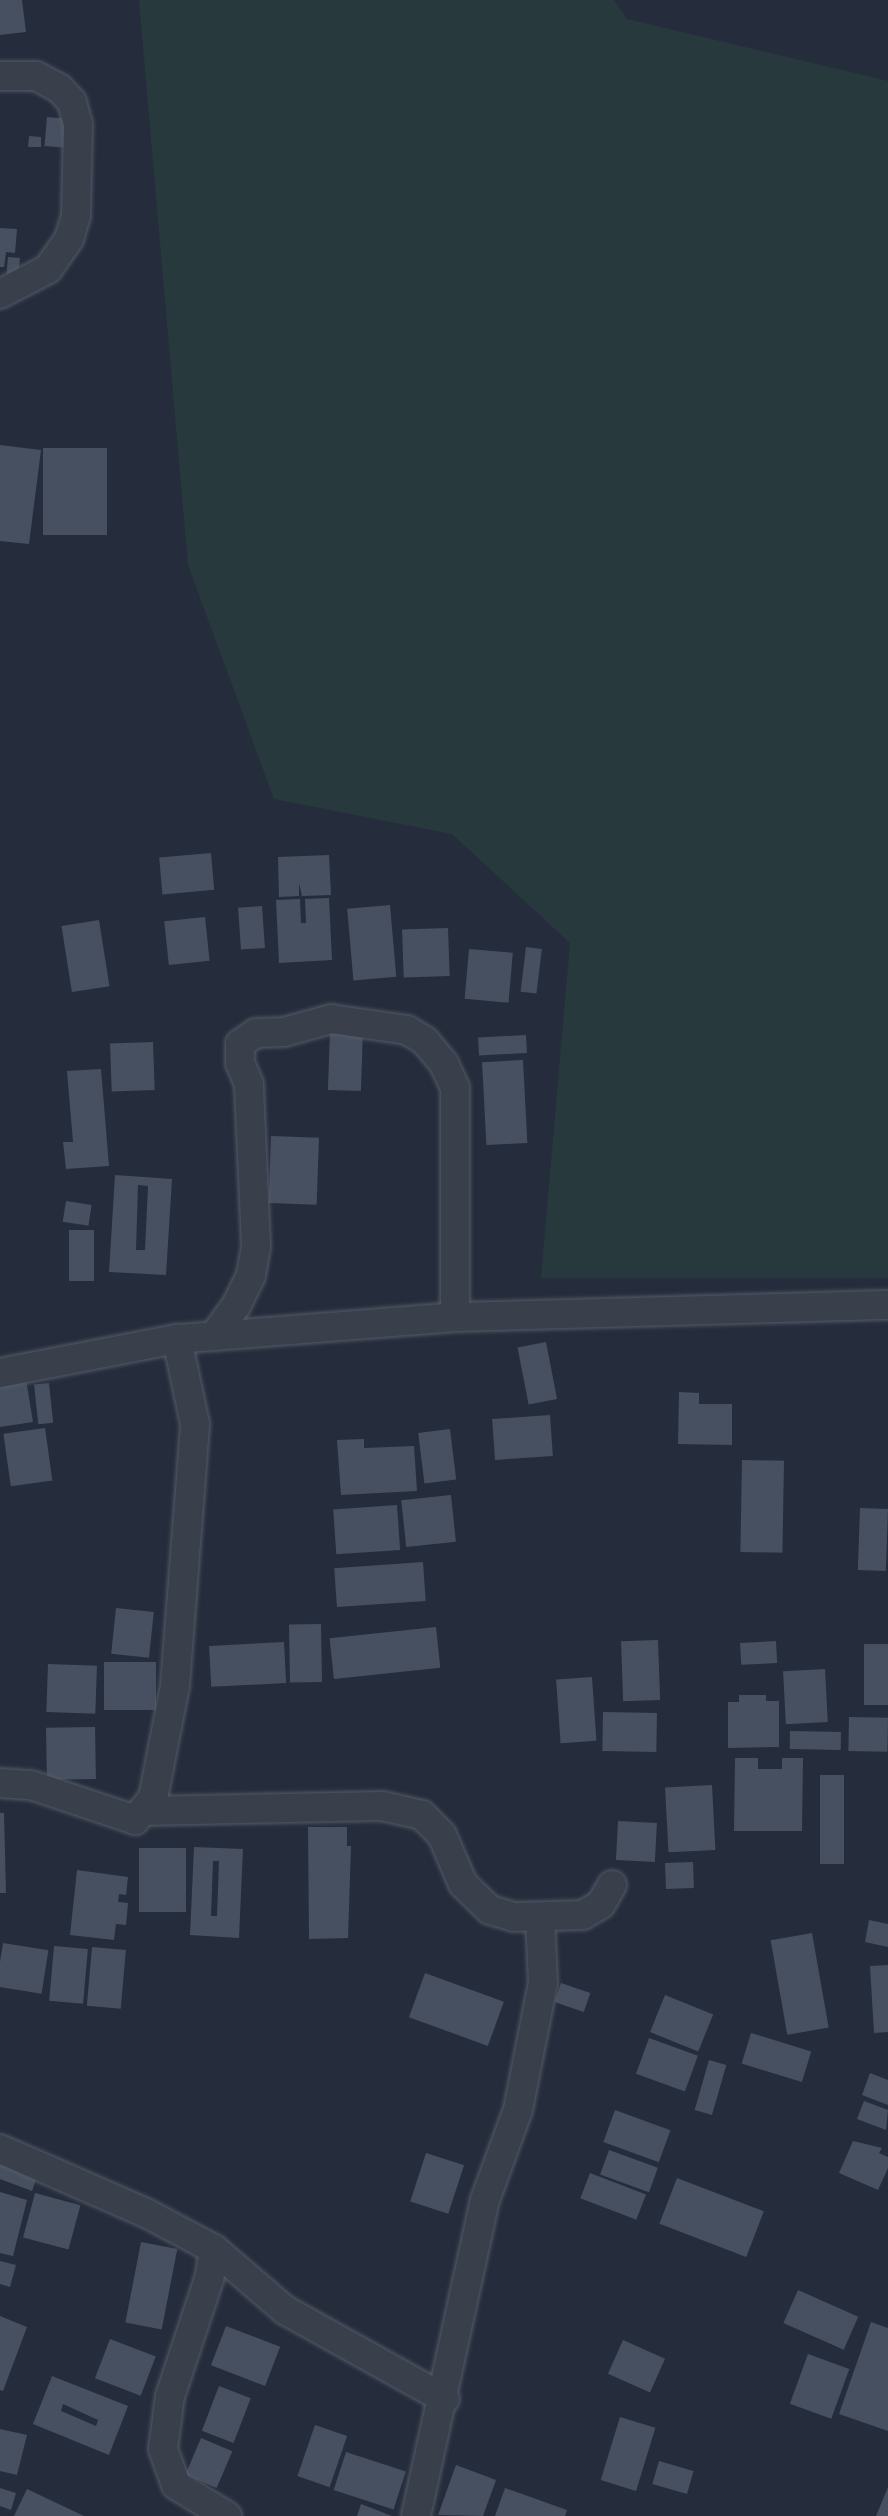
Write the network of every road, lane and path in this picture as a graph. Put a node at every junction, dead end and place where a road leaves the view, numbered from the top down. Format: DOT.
graph roads {
  1 [pos="0,76"];
  2 [pos="0,294"];
  3 [pos="888,1305"];
  4 [pos="455,1317"];
  5 [pos="214,1336"];
  6 [pos="177,1339"];
  7 [pos="0,1373"];
  8 [pos="0,1783"];
  9 [pos="145,1812"];
  10 [pos="612,1885"];
  11 [pos="540,1918"];
  12 [pos="0,2149"];
  13 [pos="214,2249"];
  14 [pos="445,2399"];
  15 [pos="227,2516"];
  16 [pos="416,2516"];
  1 -- 2 [label="street"];
  3 -- 4 [label="street"];
  4 -- 5 [label="street"];
  4 -- 5 [label="street"];
  5 -- 6 [label="street"];
  6 -- 7 [label="street"];
  6 -- 9 [label="street"];
  8 -- 9 [label="street"];
  9 -- 11 [label="street"];
  10 -- 11 [label="street"];
  11 -- 14 [label="street"];
  12 -- 13 [label="street"];
  13 -- 14 [label="street"];
  13 -- 15 [label="street"];
  14 -- 16 [label="street"];
}
